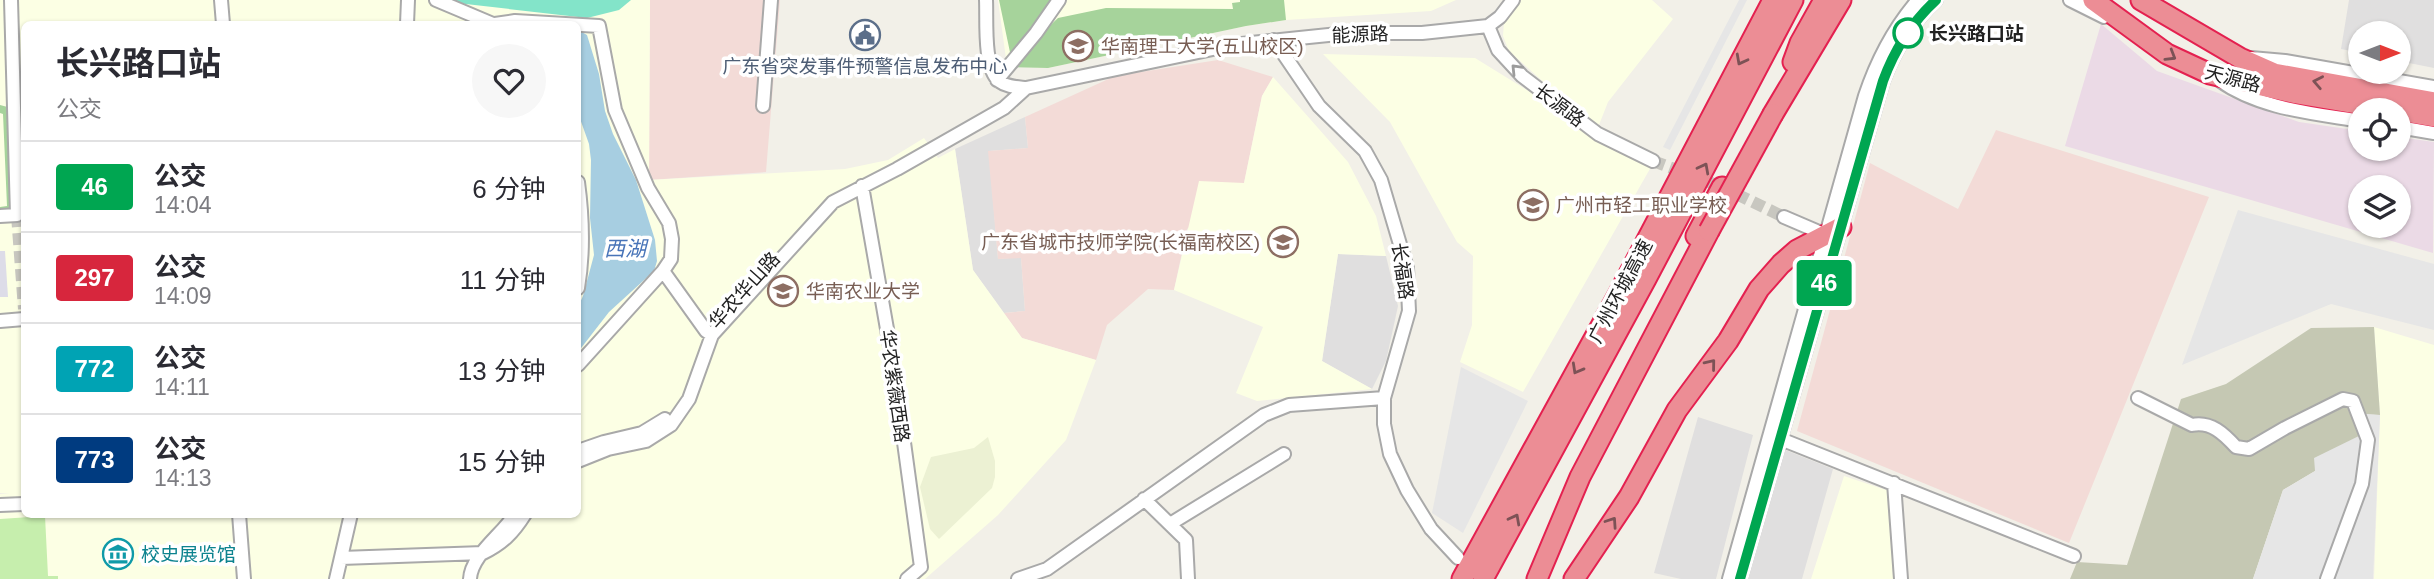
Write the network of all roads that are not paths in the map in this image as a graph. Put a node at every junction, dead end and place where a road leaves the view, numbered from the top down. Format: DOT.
graph roads {
  1 [pos="10,0"];
  2 [pos="220,0"];
  3 [pos="408,0"];
  4 [pos="436,0"];
  5 [pos="771,0"];
  6 [pos="986,0"];
  7 [pos="1059,0"];
  8 [pos="1513,0"];
  9 [pos="1773,0"];
  10 [pos="1793,0"];
  11 [pos="1824,0"];
  12 [pos="1841,0"];
  13 [pos="1918,0"];
  14 [pos="1936,0"];
  15 [pos="2070,0"];
  16 [pos="2093,0"];
  17 [pos="2141,0"];
  18 [pos="2158,0"];
  19 [pos="2172,20"];
  20 [pos="223,21"];
  21 [pos="407,21"];
  22 [pos="487,21"];
  23 [pos="581,25"];
  24 [pos="1488,26"];
  25 [pos="2136,32"];
  26 [pos="6,34"];
  27 [pos="1274,40"];
  28 [pos="2240,58"];
  29 [pos="2210,74"];
  30 [pos="997,79"];
  31 [pos="2434,87"];
  32 [pos="1026,88"];
  33 [pos="2434,102"];
  34 [pos="2348,103"];
  35 [pos="763,106"];
  36 [pos="2411,113"];
  37 [pos="1773,114"];
  38 [pos="2434,117"];
  39 [pos="2348,119"];
  40 [pos="2411,129"];
  41 [pos="2434,133"];
  42 [pos="1653,161"];
  43 [pos="862,186"];
  44 [pos="1721,187"];
  45 [pos="581,206"];
  46 [pos="0,216"];
  47 [pos="1784,217"];
  48 [pos="1833,231"];
  49 [pos="663,271"];
  50 [pos="581,272"];
  51 [pos="21,319"];
  52 [pos="0,321"];
  53 [pos="709,333"];
  54 [pos="581,362"];
  55 [pos="1384,398"];
  56 [pos="2138,398"];
  57 [pos="669,422"];
  58 [pos="1606,429"];
  59 [pos="1774,437"];
  60 [pos="581,450"];
  61 [pos="1284,454"];
  62 [pos="581,460"];
  63 [pos="1894,483"];
  64 [pos="1144,499"];
  65 [pos="21,504"];
  66 [pos="0,505"];
  67 [pos="239,518"];
  68 [pos="350,518"];
  69 [pos="513,518"];
  70 [pos="522,518"];
  71 [pos="1170,524"];
  72 [pos="484,552"];
  73 [pos="2074,556"];
  74 [pos="341,558"];
  75 [pos="1458,558"];
  76 [pos="244,579"];
  77 [pos="337,579"];
  78 [pos="470,579"];
  79 [pos="907,579"];
  80 [pos="1018,579"];
  81 [pos="1188,579"];
  82 [pos="1462,579"];
  83 [pos="1483,579"];
  84 [pos="1537,579"];
  85 [pos="1574,579"];
  86 [pos="1729,579"];
  87 [pos="1740,579"];
  88 [pos="1901,579"];
  89 [pos="2327,579"];
  1 -- 26 [label="street"];
  2 -- 20 [label="street"];
  3 -- 21 [label="street"];
  4 -- 22 [label="street"];
  5 -- 35 [label="street"];
  6 -- 30 [label="street"];
  7 -- 30 [label="street"];
  8 -- 24 [label="street"];
  9 -- 82 [label="highway, 广州环城高速, one-way"];
  83 -- 10 [label="highway, 广州环城高速, one-way"];
  11 -- 37 [label="highway"];
  12 -- 37 [label="highway"];
  13 -- 48 [label="street"];
  14 -- 48 [label="street"];
  15 -- 25 [label="street"];
  16 -- 25 [label="highway, 天源路"];
  17 -- 19 [label="highway, 天源路"];
  18 -- 19 [label="highway"];
  19 -- 28 [label="highway, 天源路"];
  23 -- 49 [label="street"];
  24 -- 27 [label="street, 能源路"];
  42 -- 24 [label="street, 长源路, one-way"];
  25 -- 29 [label="highway, 天源路, one-way"];
  26 -- 46 [label="street"];
  27 -- 32 [label="street, 能源路"];
  27 -- 55 [label="street, 长福路"];
  28 -- 31 [label="street"];
  33 -- 28 [label="highway, 天源路, one-way"];
  29 -- 34 [label="highway, 天源路"];
  29 -- 39 [label="street"];
  30 -- 32 [label="street"];
  32 -- 43 [label="street, 华农华山路"];
  36 -- 38 [label="highway"];
  37 -- 58 [label="highway, bridge"];
  40 -- 41 [label="street"];
  43 -- 53 [label="street, 华农华山路"];
  43 -- 79 [label="street, 华农紫薇西路"];
  44 -- 58 [label="highway"];
  45 -- 50 [label="street"];
  47 -- 48 [label="street"];
  48 -- 59 [label="street"];
  85 -- 48 [label="highway, one-way"];
  49 -- 53 [label="street"];
  49 -- 54 [label="street"];
  51 -- 52 [label="street"];
  53 -- 57 [label="street, 华农华山路"];
  55 -- 64 [label="street"];
  55 -- 75 [label="street, 长福路"];
  56 -- 89 [label="street"];
  57 -- 60 [label="street"];
  57 -- 62 [label="street, 华农华山路"];
  58 -- 84 [label="highway"];
  59 -- 63 [label="street"];
  59 -- 86 [label="street"];
  59 -- 87 [label="street"];
  61 -- 71 [label="street"];
  63 -- 73 [label="street"];
  63 -- 88 [label="street"];
  64 -- 71 [label="street"];
  64 -- 80 [label="street"];
  65 -- 66 [label="street"];
  67 -- 76 [label="street"];
  68 -- 74 [label="street"];
  69 -- 72 [label="street"];
  70 -- 72 [label="street"];
  71 -- 81 [label="street"];
  72 -- 74 [label="street"];
  72 -- 78 [label="street"];
  74 -- 77 [label="street"];
}
